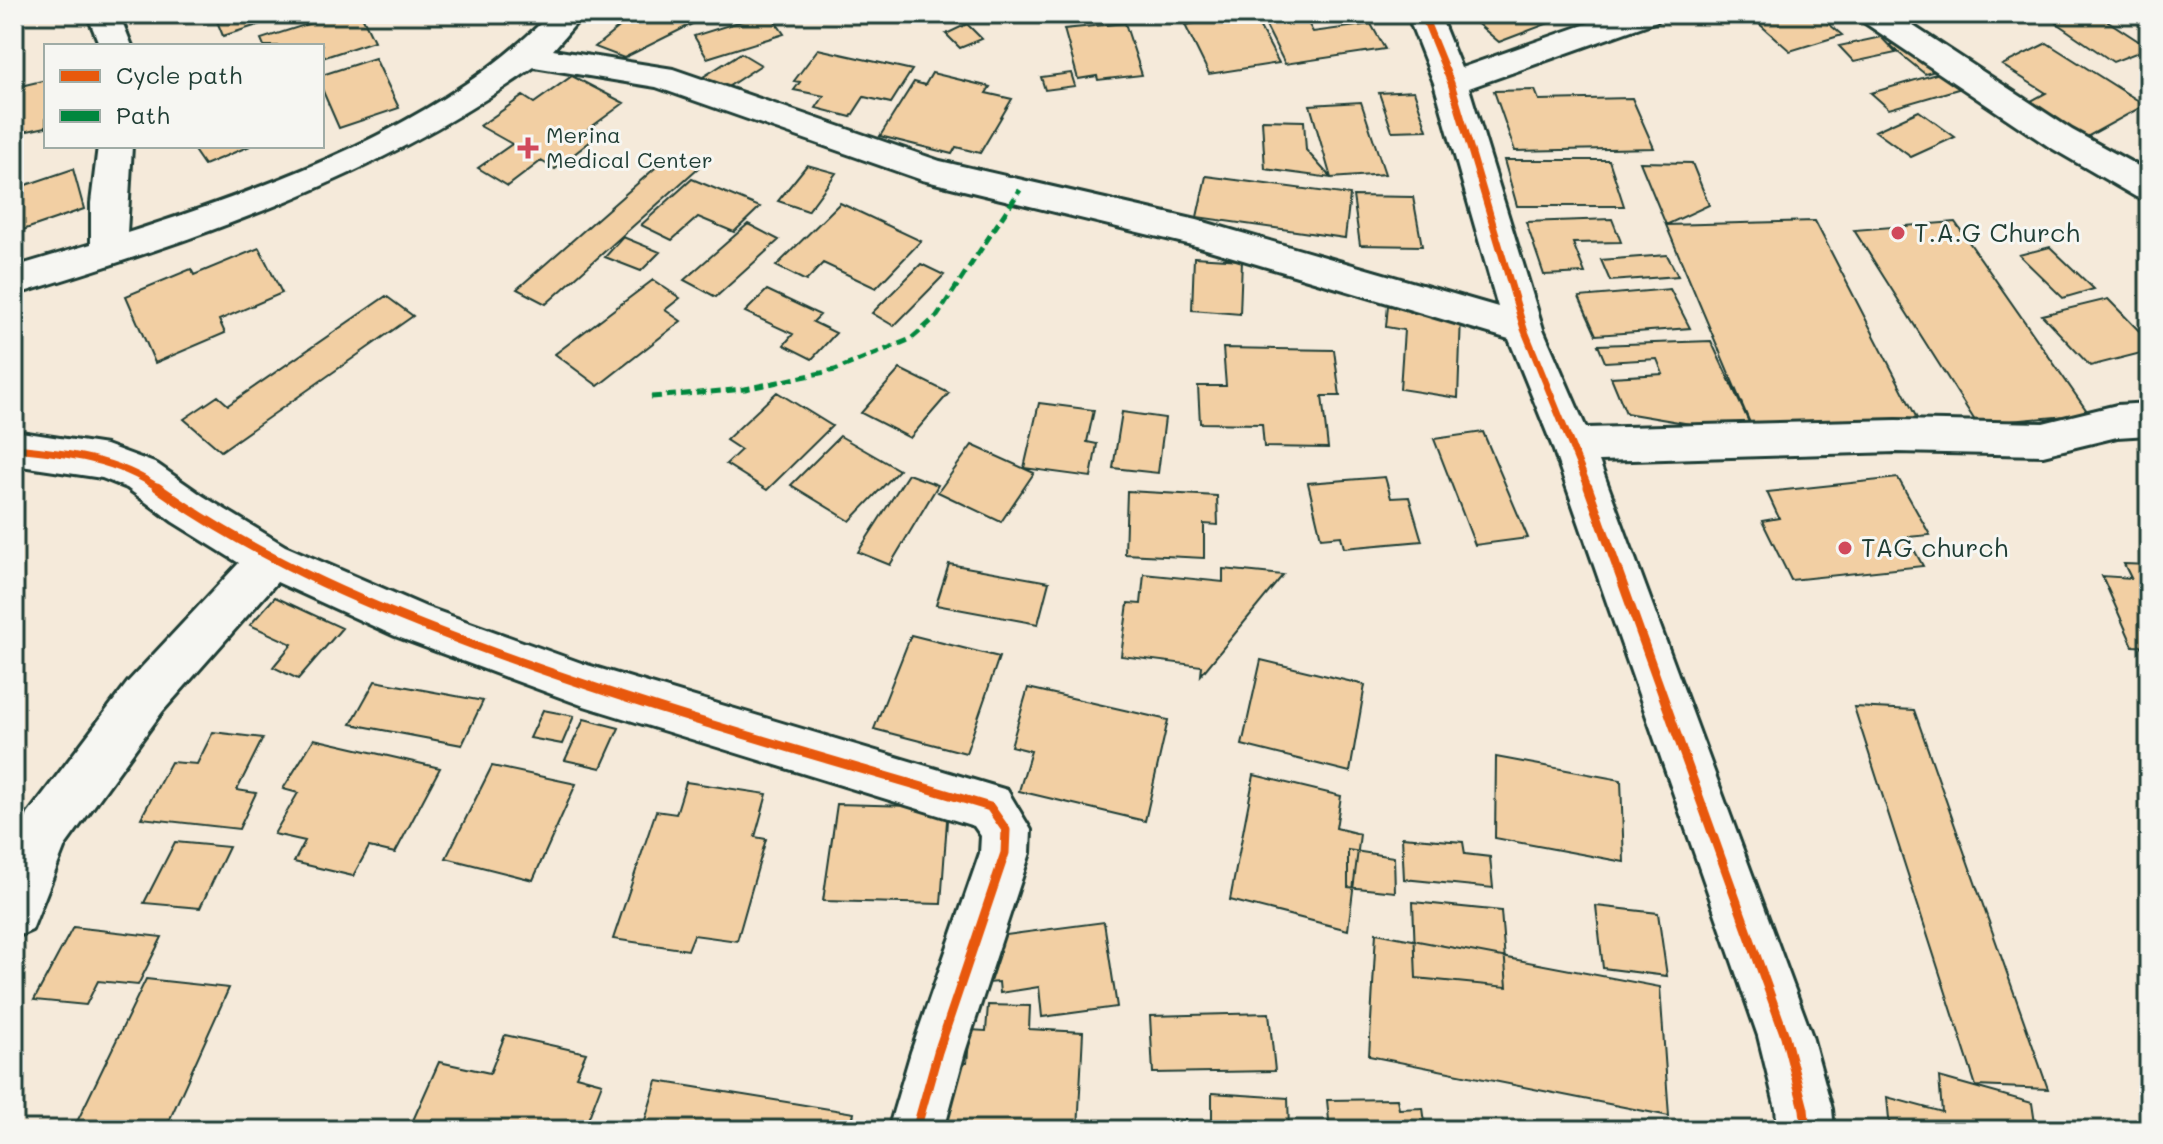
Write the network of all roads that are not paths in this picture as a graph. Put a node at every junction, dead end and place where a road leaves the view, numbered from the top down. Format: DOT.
graph roads {
  1 [pos="103,14"];
  2 [pos="568,14"];
  3 [pos="1423,14"];
  4 [pos="1646,14"];
  5 [pos="1873,14"];
  6 [pos="115,44"];
  7 [pos="528,56"];
  8 [pos="1451,83"];
  9 [pos="115,148"];
  10 [pos="2149,188"];
  11 [pos="109,253"];
  12 [pos="14,281"];
  13 [pos="1524,329"];
  14 [pos="2149,419"];
  15 [pos="1573,445"];
  16 [pos="14,448"];
  17 [pos="270,559"];
  18 [pos="14,912"];
  19 [pos="916,1130"];
  20 [pos="1806,1130"];
  1 -- 6 [label="street"];
  2 -- 7 [label="street"];
  3 -- 8 [label="street"];
  4 -- 8 [label="street"];
  5 -- 10 [label="street"];
  7 -- 11 [label="street"];
  7 -- 13 [label="street"];
  8 -- 13 [label="street"];
  9 -- 11 [label="street"];
  11 -- 12 [label="street"];
  13 -- 15 [label="street"];
  14 -- 15 [label="street"];
  15 -- 20 [label="street"];
  16 -- 17 [label="street"];
  17 -- 18 [label="street"];
  17 -- 19 [label="street"];
}
